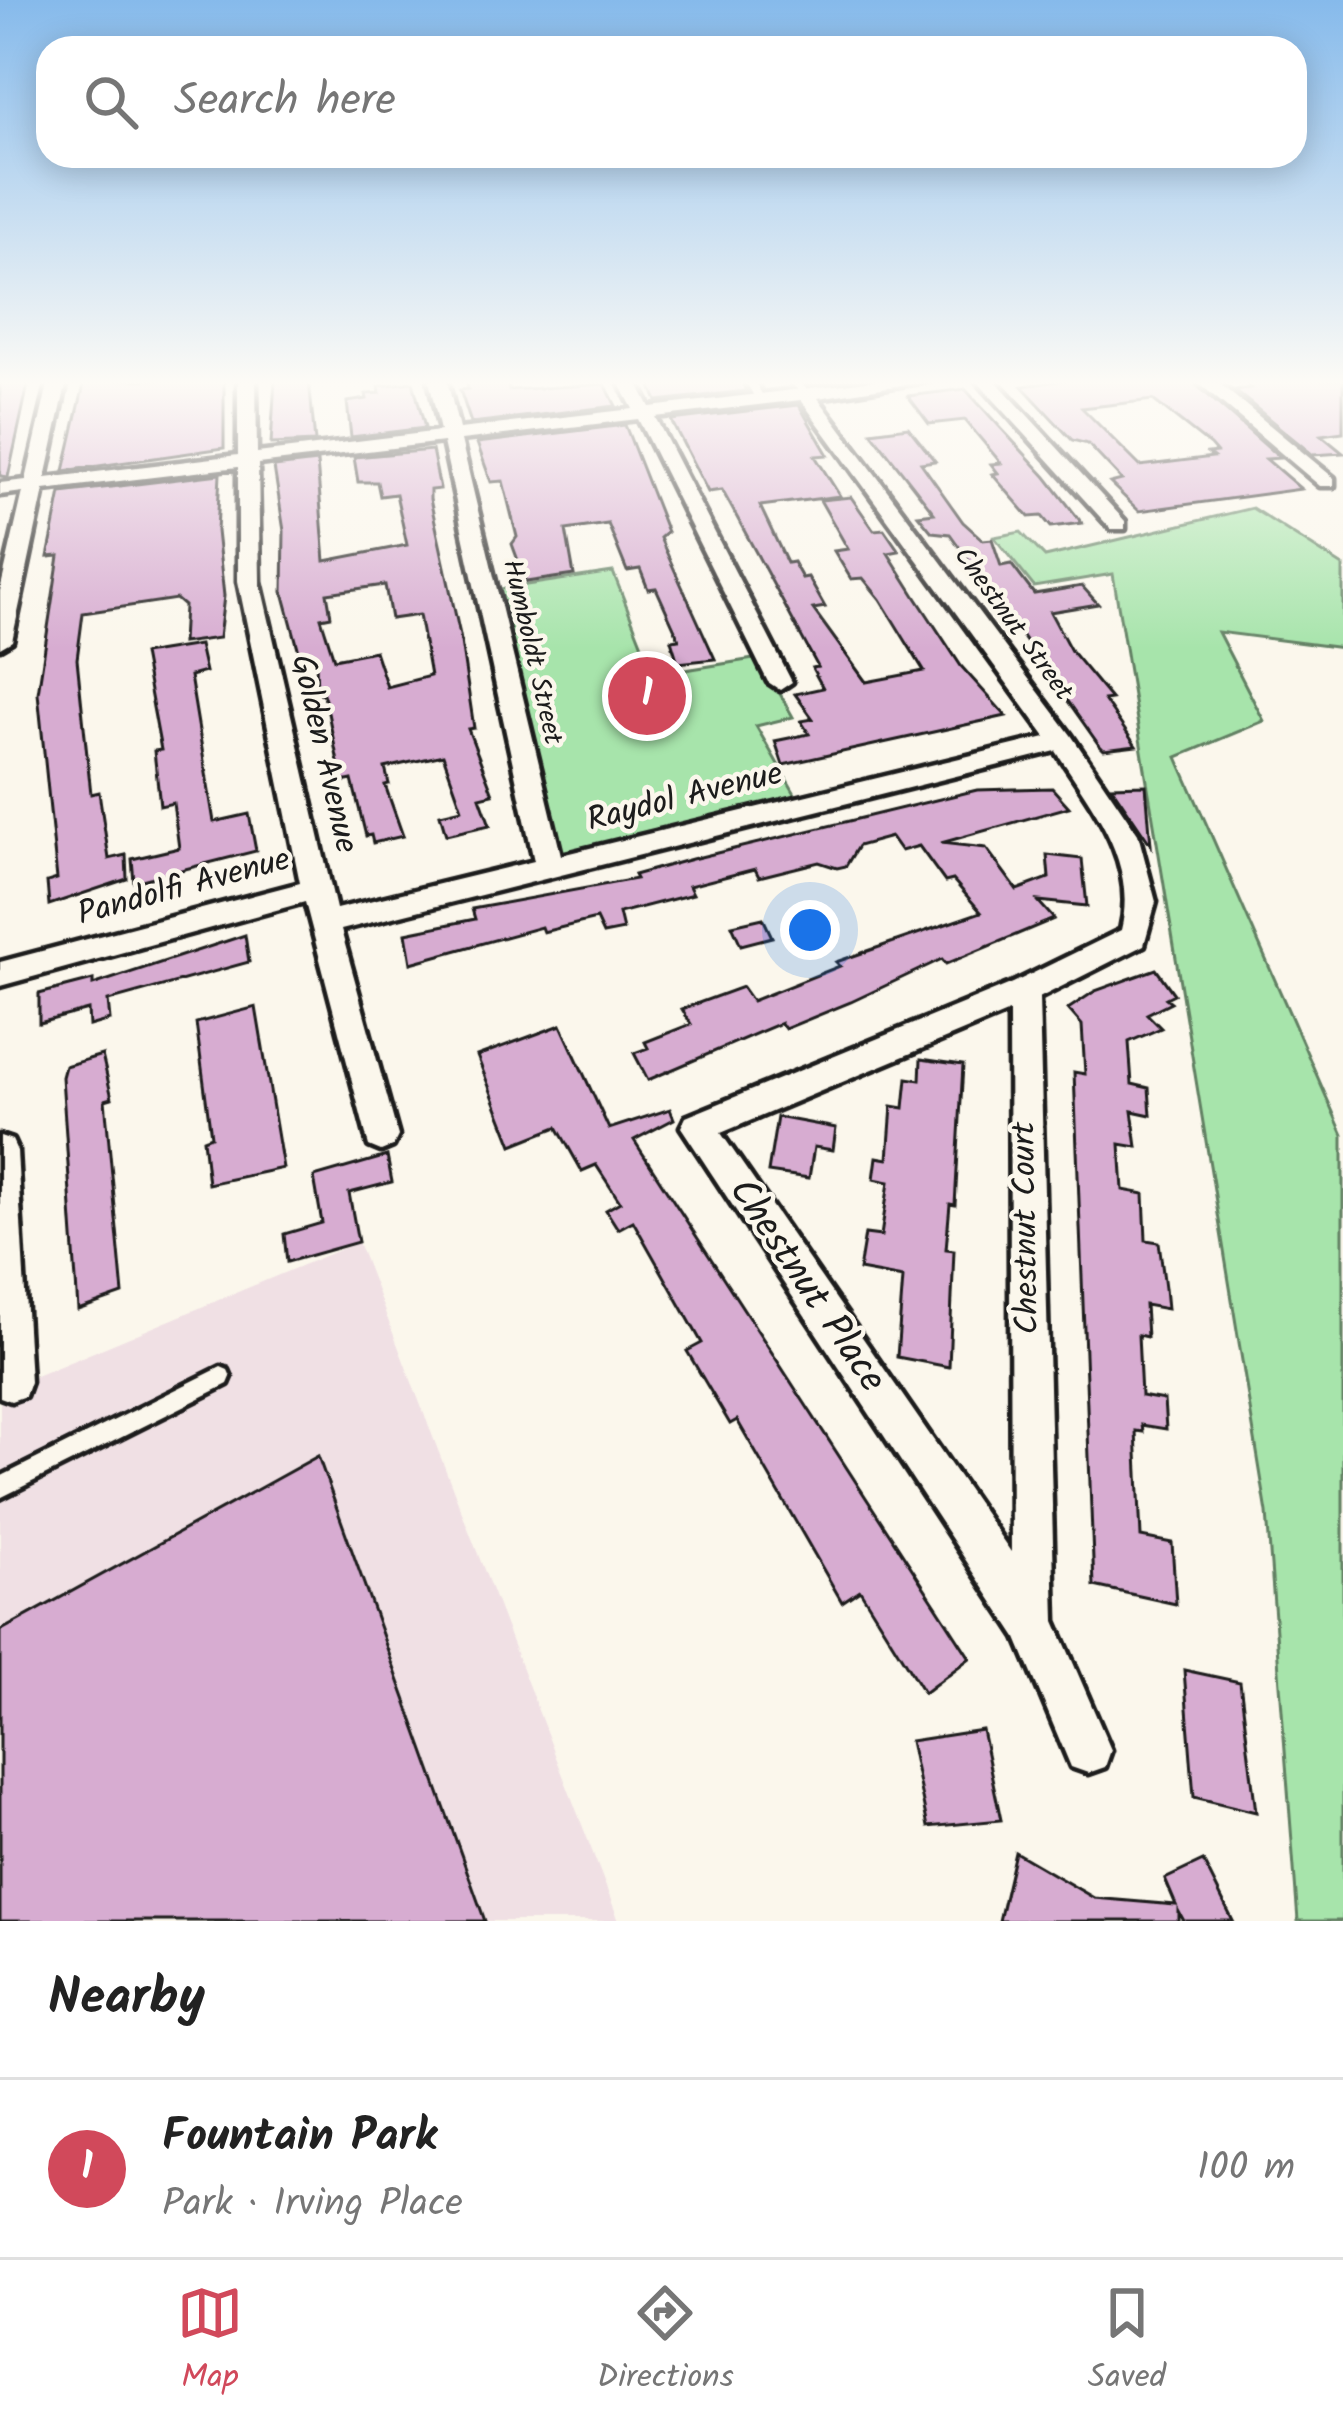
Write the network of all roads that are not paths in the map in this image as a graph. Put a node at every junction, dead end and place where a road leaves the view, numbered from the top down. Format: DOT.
graph roads {
  1 [pos="40,470"];
  2 [pos="184,470"];
  3 [pos="248,470"];
  4 [pos="459,470"];
  5 [pos="671,470"];
  6 [pos="861,470"];
  7 [pos="1067,470"];
  8 [pos="1313,470"];
  9 [pos="1328,482"];
  10 [pos="37,485"];
  11 [pos="0,489"];
  12 [pos="1118,526"];
  13 [pos="0,640"];
  14 [pos="780,682"];
  15 [pos="1062,742"];
  16 [pos="550,868"];
  17 [pos="316,889"];
  18 [pos="325,923"];
  19 [pos="0,974"];
  20 [pos="1024,992"];
  21 [pos="381,1136"];
  22 [pos="0,1150"];
  23 [pos="221,1377"];
  24 [pos="11,1382"];
  25 [pos="0,1488"];
  26 [pos="1033,1622"];
  27 [pos="1088,1750"];
  1 -- 10 [label="street"];
  2 -- 10 [label="street"];
  3 -- 17 [label="street, Golden Avenue"];
  4 -- 16 [label="street, Humboldt Street"];
  5 -- 14 [label="street"];
  6 -- 15 [label="street, Chestnut Street"];
  7 -- 12 [label="street"];
  8 -- 9 [label="street"];
  10 -- 11 [label="street"];
  10 -- 13 [label="street"];
  15 -- 16 [label="street, Raydol Avenue"];
  15 -- 20 [label="street, Chestnut Street"];
  16 -- 18 [label="street, Raydol Avenue"];
  17 -- 18 [label="street, Golden Avenue"];
  17 -- 19 [label="street, Pandolfi Avenue"];
  18 -- 21 [label="street, Golden Avenue"];
  20 -- 26 [label="street, Chestnut Court"];
  20 -- 26 [label="street, Chestnut Place"];
  22 -- 24 [label="street"];
  23 -- 25 [label="lane"];
  26 -- 27 [label="street, Chestnut Place"];
}
